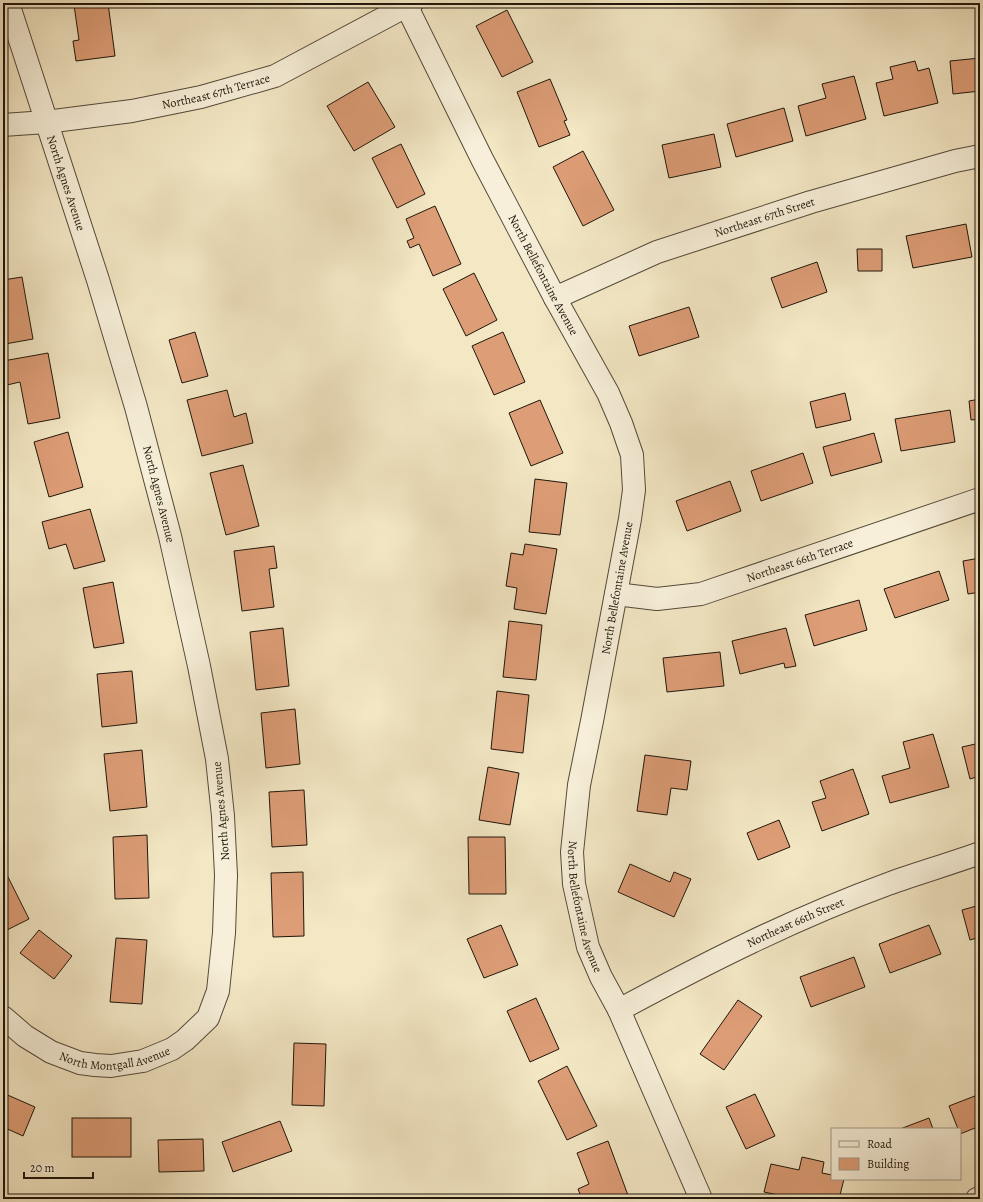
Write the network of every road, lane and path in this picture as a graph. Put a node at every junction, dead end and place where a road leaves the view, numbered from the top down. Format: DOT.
graph roads {
  1 [pos="8,3"];
  2 [pos="408,4"];
  3 [pos="46,122"];
  4 [pos="3,125"];
  5 [pos="980,156"];
  6 [pos="555,298"];
  7 [pos="980,499"];
  8 [pos="616,594"];
  9 [pos="980,853"];
  10 [pos="215,1000"];
  11 [pos="619,1010"];
  12 [pos="3,1017"];
  13 [pos="701,1199"];
  1 -- 3 [label="street, North Agnes Avenue"];
  2 -- 3 [label="street, Northeast 67th Terrace"];
  2 -- 6 [label="street, North Bellefontaine Avenue"];
  3 -- 4 [label="street, Northeast 67th Terrace"];
  3 -- 10 [label="street, North Agnes Avenue"];
  5 -- 6 [label="street, Northeast 67th Street"];
  6 -- 8 [label="street, North Bellefontaine Avenue"];
  7 -- 8 [label="street, Northeast 66th Terrace"];
  8 -- 11 [label="street, North Bellefontaine Avenue"];
  9 -- 11 [label="street, Northeast 66th Street"];
  10 -- 12 [label="street, North Montgall Avenue"];
  11 -- 13 [label="street, North Bellefontaine Avenue"];
}
